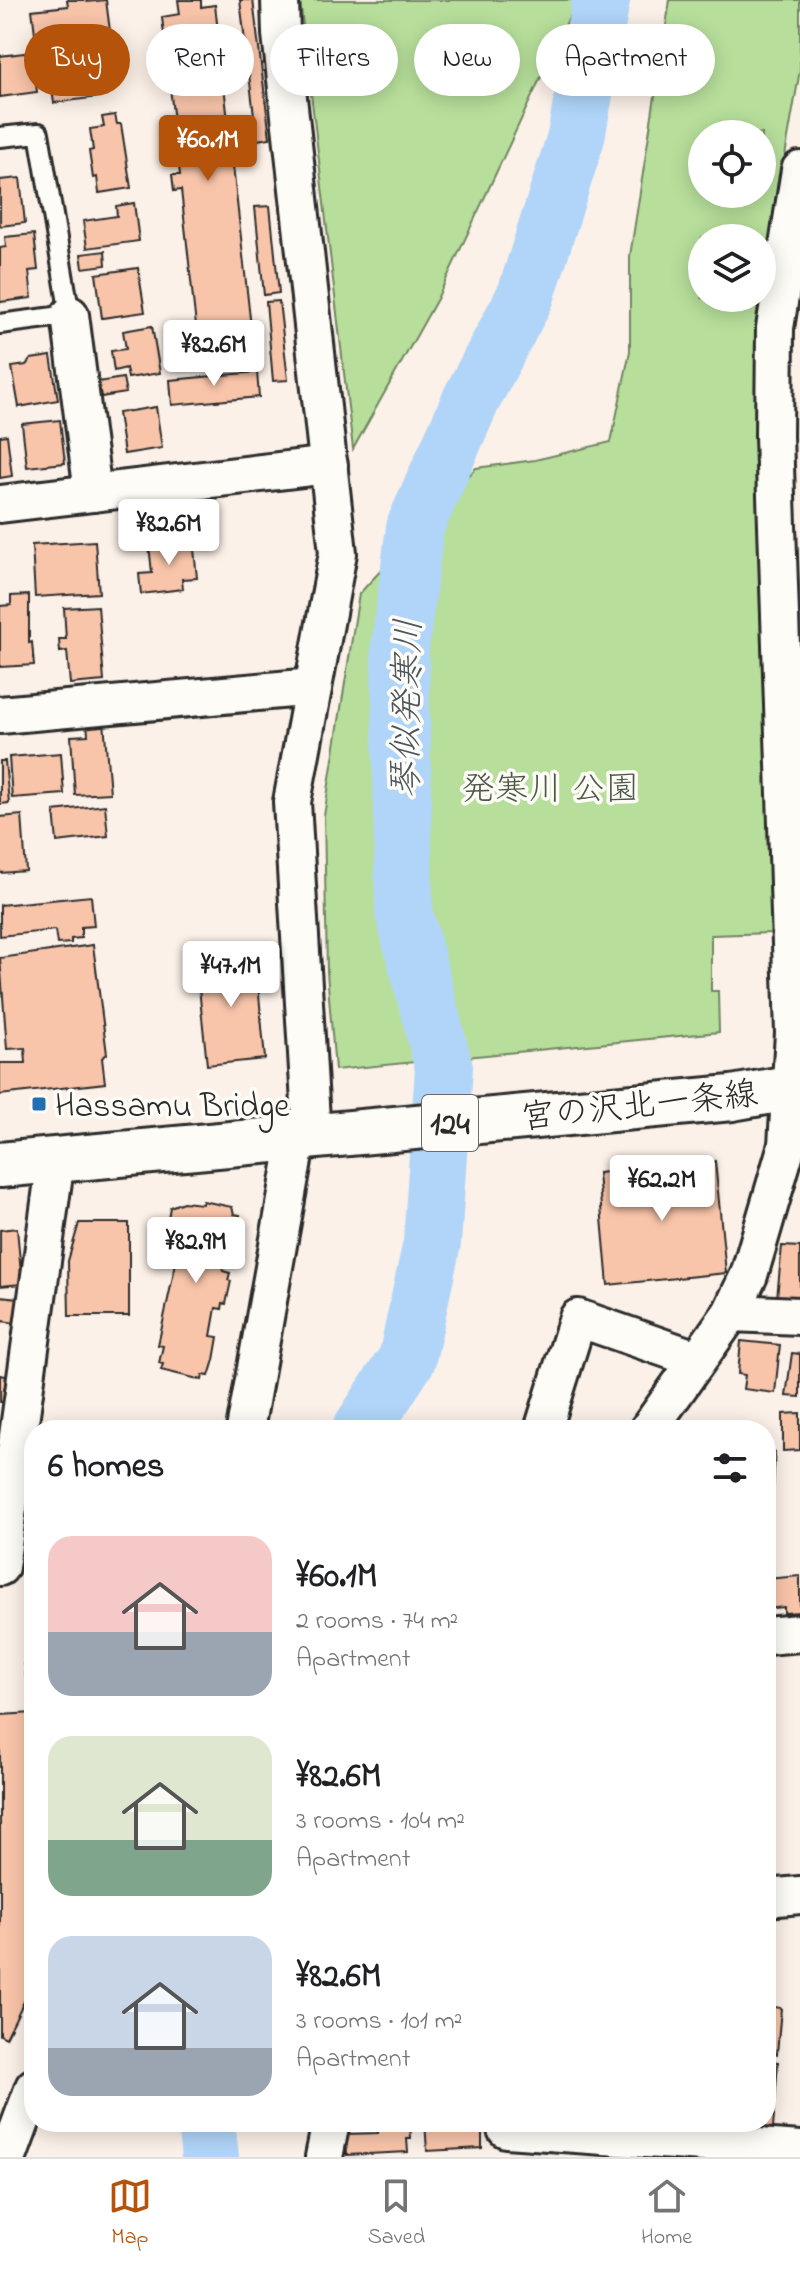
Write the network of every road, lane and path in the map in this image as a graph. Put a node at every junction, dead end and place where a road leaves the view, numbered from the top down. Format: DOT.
graph roads {
  1 [pos="280,0"];
  2 [pos="0,137"];
  3 [pos="800,170"];
  4 [pos="70,315"];
  5 [pos="0,324"];
  6 [pos="329,465"];
  7 [pos="93,493"];
  8 [pos="0,504"];
  9 [pos="313,687"];
  10 [pos="0,715"];
  11 [pos="793,806"];
  12 [pos="795,1087"];
  13 [pos="315,1136"];
  14 [pos="56,1159"];
  15 [pos="0,1165"];
  16 [pos="731,1313"];
  17 [pos="800,1316"];
  18 [pos="696,1359"];
  19 [pos="247,1420"];
  20 [pos="546,1420"];
  21 [pos="655,1420"];
  22 [pos="0,1567"];
  23 [pos="800,1633"];
  24 [pos="776,1635"];
  25 [pos="800,1895"];
  26 [pos="776,1897"];
  27 [pos="24,2114"];
  28 [pos="329,2132"];
  29 [pos="505,2136"];
  30 [pos="800,2150"];
  31 [pos="8,2157"];
  32 [pos="324,2157"];
  1 -- 6 [label="street"];
  2 -- 4 [label="lane"];
  3 -- 11 [label="street"];
  4 -- 5 [label="lane"];
  4 -- 7 [label="street"];
  6 -- 7 [label="street"];
  6 -- 9 [label="street"];
  7 -- 8 [label="street"];
  9 -- 10 [label="street"];
  9 -- 13 [label="street"];
  11 -- 12 [label="street"];
  12 -- 13 [label="main road, 宮の沢北一条線 / 124"];
  12 -- 16 [label="street"];
  13 -- 14 [label="main road, 宮の沢北一条線 / 124"];
  13 -- 19 [label="street"];
  14 -- 15 [label="main road, 宮の沢北一条線 / 124"];
  14 -- 22 [label="street"];
  16 -- 17 [label="street"];
  16 -- 18 [label="street"];
  18 -- 20 [label="street"];
  18 -- 21 [label="street"];
  23 -- 24 [label="street"];
  25 -- 26 [label="street"];
  27 -- 31 [label="street"];
  28 -- 32 [label="street"];
  29 -- 30 [label="street"];
}
